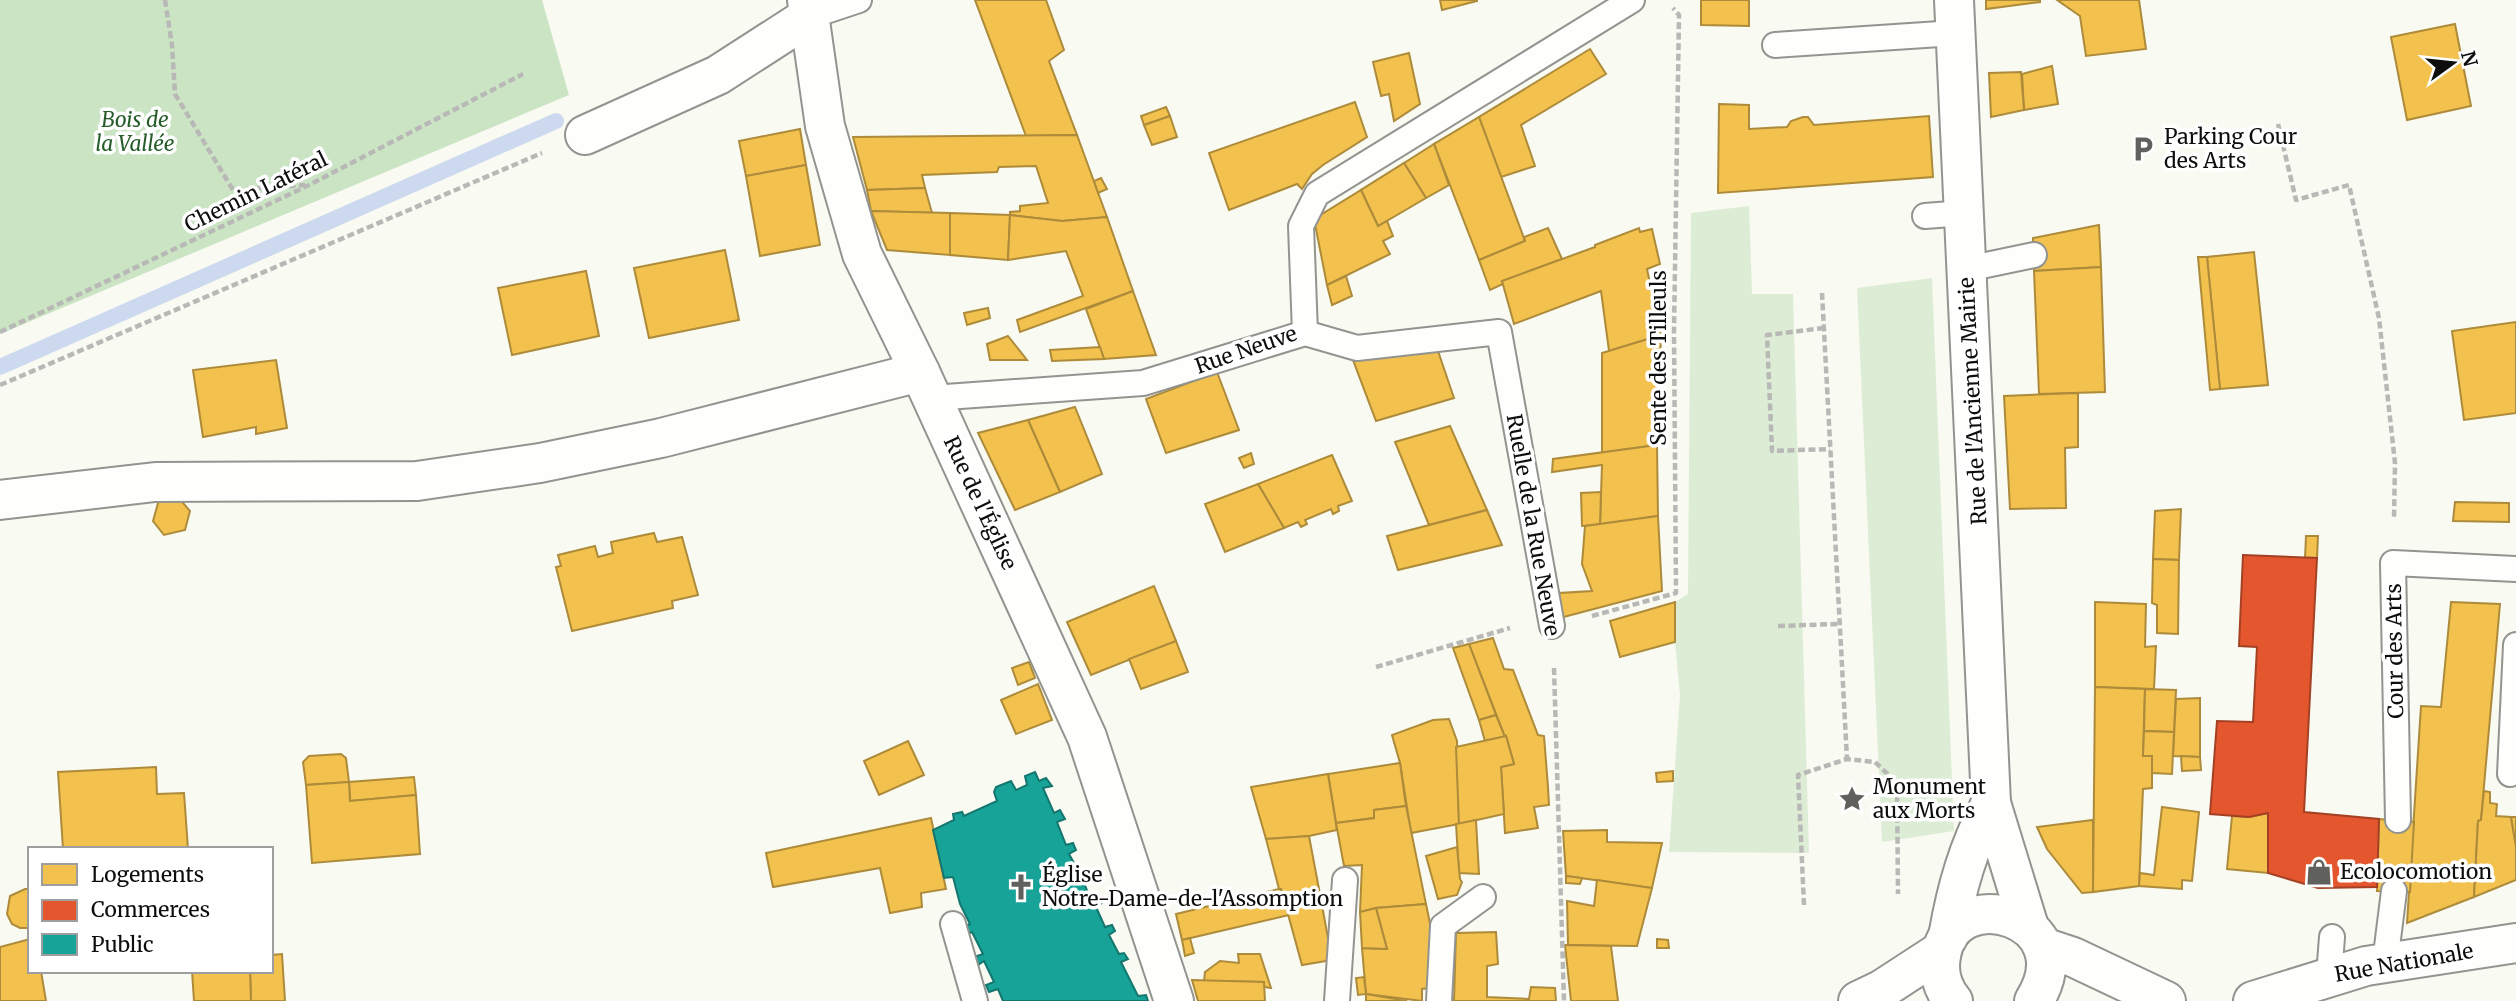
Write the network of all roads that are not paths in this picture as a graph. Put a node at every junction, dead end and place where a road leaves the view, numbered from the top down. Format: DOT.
graph roads {
  1 [pos="859,0"];
  2 [pos="1633,0"];
  3 [pos="807,8"];
  4 [pos="1955,16"];
  5 [pos="1775,46"];
  6 [pos="585,135"];
  7 [pos="1964,213"];
  8 [pos="1925,216"];
  9 [pos="2034,255"];
  10 [pos="1967,269"];
  11 [pos="1305,333"];
  12 [pos="926,385"];
  13 [pos="0,500"];
  14 [pos="2516,569"];
  15 [pos="1551,621"];
  16 [pos="2516,645"];
  17 [pos="2510,774"];
  18 [pos="1991,803"];
  19 [pos="2398,820"];
  20 [pos="1345,880"];
  21 [pos="2394,891"];
  22 [pos="1483,897"];
  23 [pos="953,924"];
  24 [pos="2036,937"];
  25 [pos="2332,937"];
  26 [pos="2516,943"];
  27 [pos="1945,944"];
  28 [pos="2385,963"];
  29 [pos="2329,976"];
  30 [pos="975,1001"];
  31 [pos="1174,1001"];
  32 [pos="1337,1001"];
  33 [pos="1439,1001"];
  34 [pos="1858,1001"];
  35 [pos="1952,1001"];
  36 [pos="2034,1001"];
  37 [pos="2166,1001"];
  38 [pos="2253,1001"];
  1 -- 3 [label="lane"];
  2 -- 11 [label="lane, Rue Neuve"];
  3 -- 6 [label="street"];
  3 -- 12 [label="street, Rue de l'Église"];
  4 -- 5 [label="lane"];
  4 -- 7 [label="street, Rue de l'Ancienne Mairie"];
  7 -- 8 [label="lane"];
  7 -- 10 [label="street, Rue de l'Ancienne Mairie"];
  9 -- 10 [label="lane"];
  10 -- 18 [label="street, Rue de l'Ancienne Mairie"];
  11 -- 12 [label="lane, Rue Neuve"];
  11 -- 15 [label="lane, Ruelle de la Rue Neuve"];
  12 -- 13 [label="street"];
  12 -- 31 [label="street, Rue de l'Église"];
  14 -- 19 [label="lane, Cour des Arts"];
  16 -- 17 [label="lane"];
  18 -- 24 [label="street, Rue de l'Ancienne Mairie"];
  18 -- 27 [label="street, Rue de l'Ancienne Mairie"];
  20 -- 32 [label="lane"];
  21 -- 28 [label="lane"];
  22 -- 33 [label="lane"];
  23 -- 30 [label="lane"];
  24 -- 27 [label="street"];
  24 -- 36 [label="street, Rue de l'Ancienne Mairie"];
  24 -- 37 [label="street"];
  25 -- 29 [label="lane"];
  26 -- 28 [label="street, Rue Nationale"];
  27 -- 34 [label="street"];
  27 -- 35 [label="street, Rue de l'Ancienne Mairie"];
  28 -- 29 [label="street, Rue Nationale"];
  29 -- 38 [label="street, Rue Nationale"];
}
